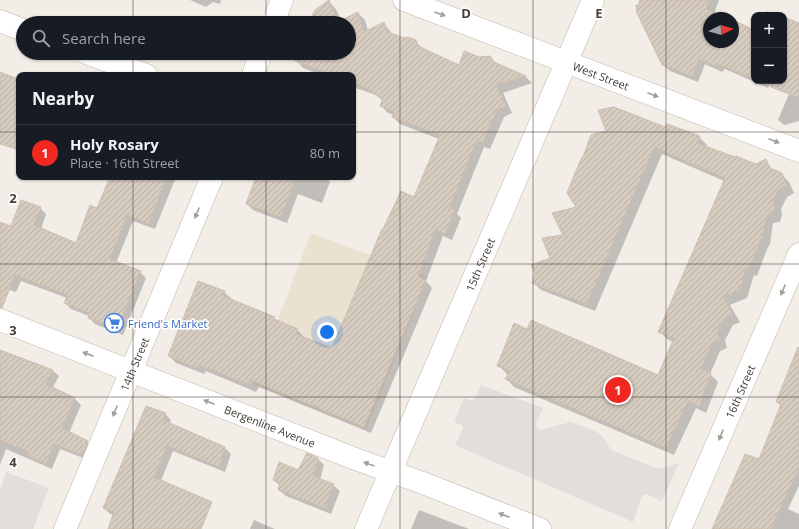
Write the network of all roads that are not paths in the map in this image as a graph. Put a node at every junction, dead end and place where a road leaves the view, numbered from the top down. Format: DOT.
graph roads {
  1 [pos="282,0"];
  2 [pos="404,0"];
  3 [pos="593,0"];
  4 [pos="276,16"];
  5 [pos="0,22"];
  6 [pos="16,28"];
  7 [pos="105,60"];
  8 [pos="259,60"];
  9 [pos="567,63"];
  10 [pos="138,72"];
  11 [pos="254,72"];
  12 [pos="799,151"];
  13 [pos="211,180"];
  14 [pos="799,254"];
  15 [pos="0,320"];
  16 [pos="130,371"];
  17 [pos="391,472"];
  18 [pos="65,529"];
  19 [pos="366,529"];
  20 [pos="540,529"];
  21 [pos="680,529"];
  1 -- 4 [label="street"];
  2 -- 9 [label="street, West Street, one-way"];
  3 -- 9 [label="street, 15th Street"];
  5 -- 6 [label="street"];
  7 -- 10 [label="street"];
  8 -- 11 [label="street"];
  9 -- 12 [label="street, West Street, one-way"];
  9 -- 17 [label="street, 15th Street"];
  13 -- 16 [label="street, 14th Street, one-way"];
  14 -- 21 [label="street, 16th Street, one-way"];
  16 -- 15 [label="street, Bergenline Avenue, one-way"];
  17 -- 16 [label="street, Bergenline Avenue, one-way"];
  16 -- 18 [label="street, 14th Street, one-way"];
  17 -- 19 [label="street, 15th Street"];
  20 -- 17 [label="street, Bergenline Avenue, one-way"];
}
